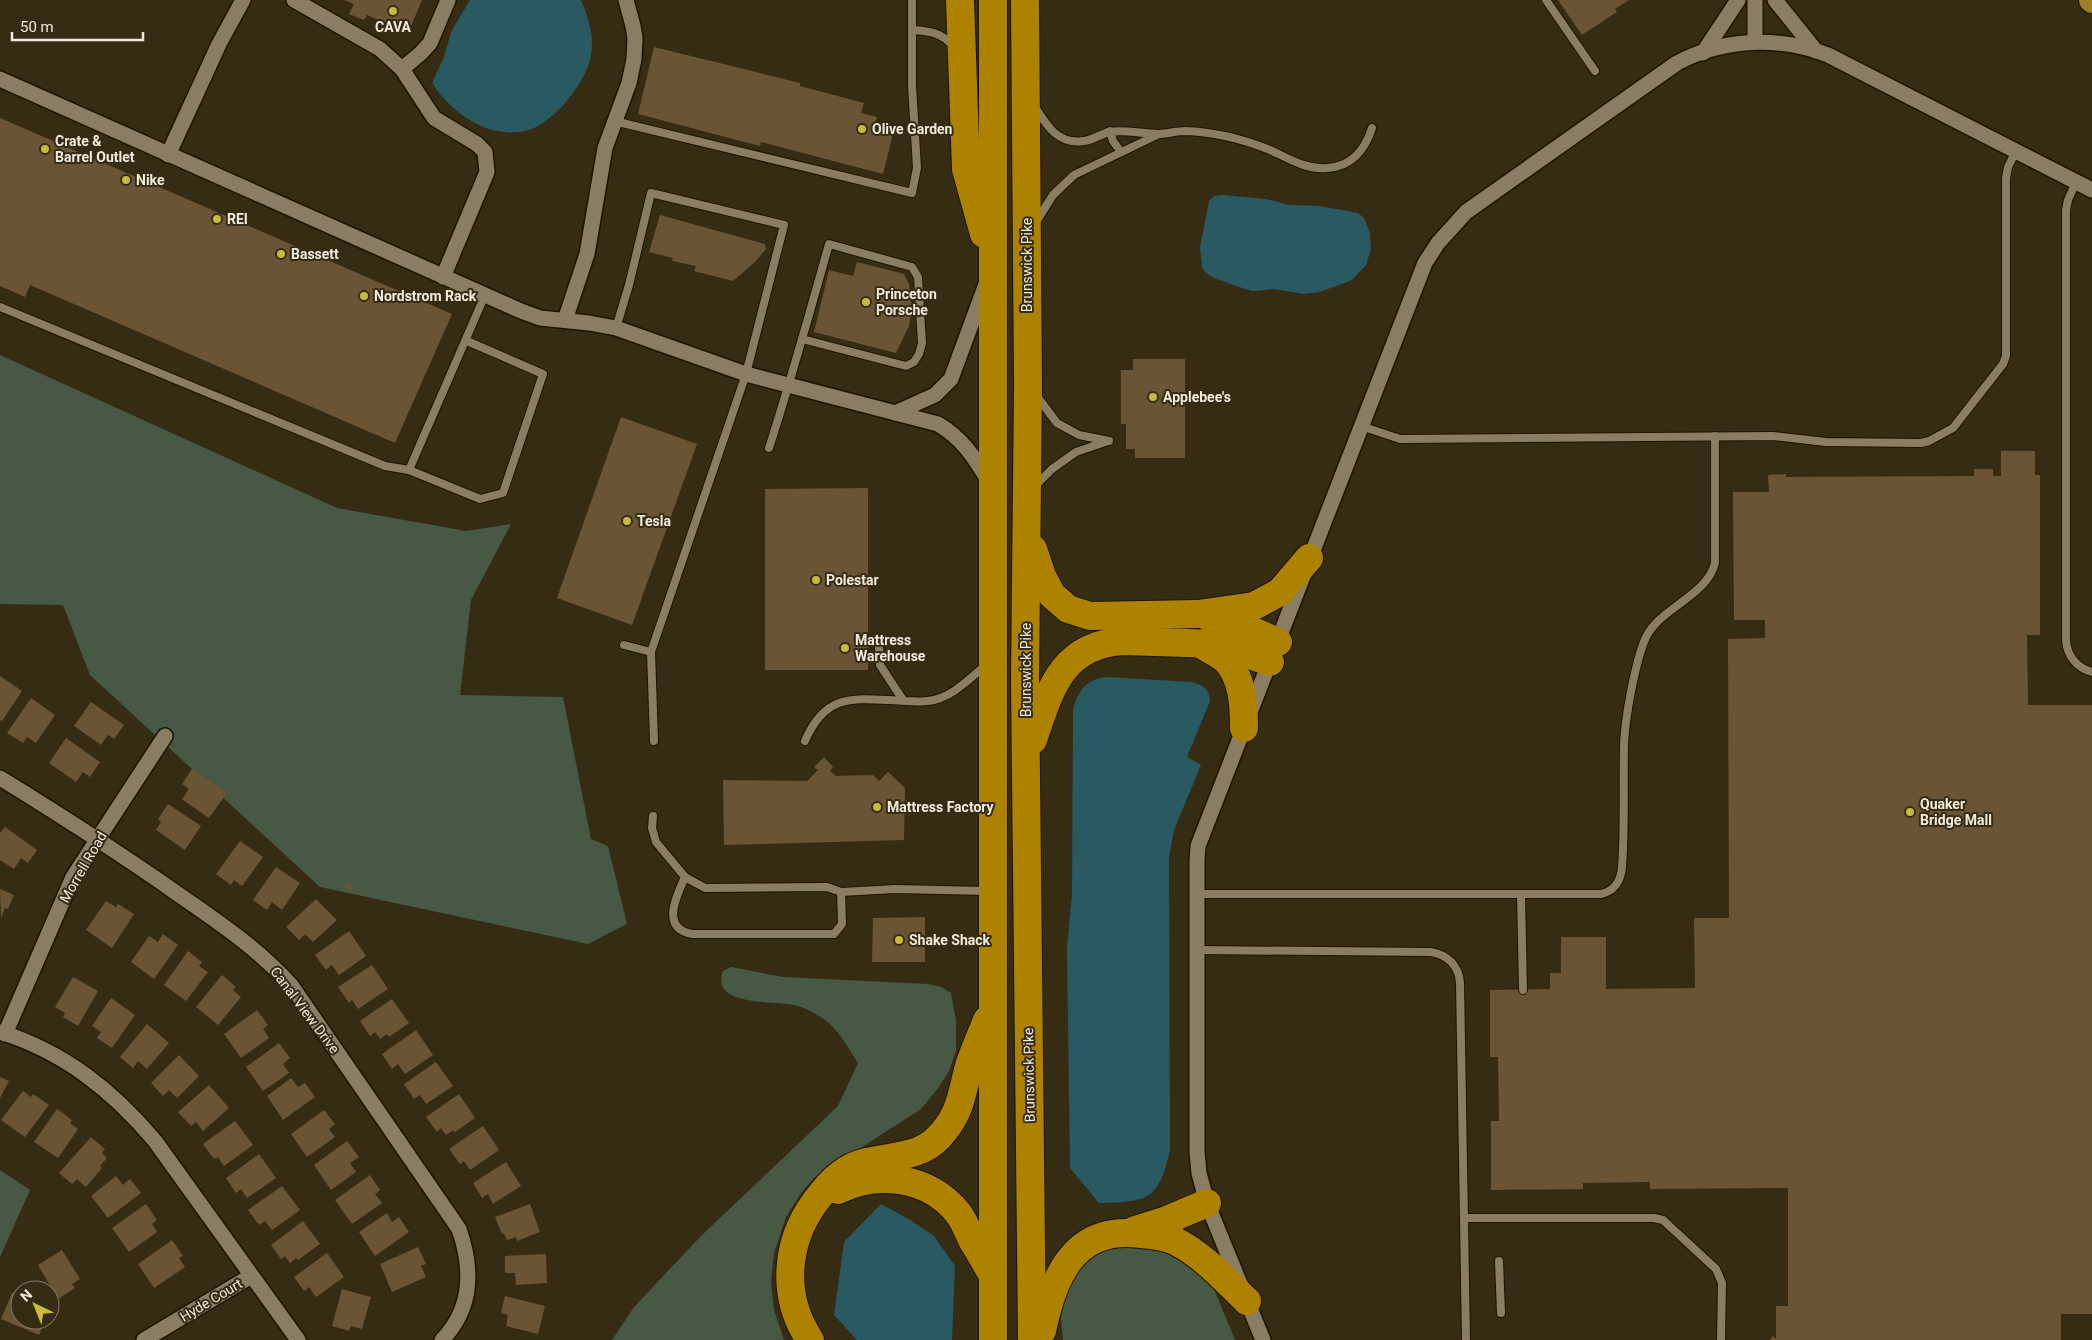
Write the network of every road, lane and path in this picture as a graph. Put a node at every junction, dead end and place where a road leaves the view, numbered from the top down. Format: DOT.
graph roads {
  1 [pos="244,0"];
  2 [pos="294,0"];
  3 [pos="448,0"];
  4 [pos="626,0"];
  5 [pos="912,0"];
  6 [pos="960,0"];
  7 [pos="992,0"];
  8 [pos="1025,0"];
  9 [pos="1546,0"];
  10 [pos="1738,0"];
  11 [pos="1755,0"];
  12 [pos="1775,0"];
  13 [pos="913,30"];
  14 [pos="1755,42"];
  15 [pos="1816,51"];
  16 [pos="1703,52"];
  17 [pos="962,61"];
  18 [pos="402,69"];
  19 [pos="1595,71"];
  20 [pos="0,79"];
  21 [pos="1026,92"];
  22 [pos="614,121"];
  23 [pos="1372,128"];
  24 [pos="1110,131"];
  25 [pos="1158,134"];
  26 [pos="2016,151"];
  27 [pos="1121,152"];
  28 [pos="168,155"];
  29 [pos="2076,182"];
  30 [pos="2092,190"];
  31 [pos="1026,237"];
  32 [pos="993,264"];
  33 [pos="443,276"];
  34 [pos="485,295"];
  35 [pos="0,307"];
  36 [pos="565,320"];
  37 [pos="616,328"];
  38 [pos="802,339"];
  39 [pos="467,341"];
  40 [pos="746,374"];
  41 [pos="1028,384"];
  42 [pos="790,386"];
  43 [pos="895,413"];
  44 [pos="1361,426"];
  45 [pos="1715,436"];
  46 [pos="769,448"];
  47 [pos="408,470"];
  48 [pos="993,490"];
  49 [pos="1027,494"];
  50 [pos="1027,520"];
  51 [pos="1309,558"];
  52 [pos="1198,614"];
  53 [pos="1197,642"];
  54 [pos="624,645"];
  55 [pos="879,648"];
  56 [pos="651,652"];
  57 [pos="1274,652"];
  58 [pos="994,658"];
  59 [pos="2092,672"];
  60 [pos="903,700"];
  61 [pos="1244,728"];
  62 [pos="165,736"];
  63 [pos="654,741"];
  64 [pos="805,741"];
  65 [pos="1026,763"];
  66 [pos="0,778"];
  67 [pos="653,816"];
  68 [pos="98,839"];
  69 [pos="685,878"];
  70 [pos="994,891"];
  71 [pos="841,892"];
  72 [pos="1197,894"];
  73 [pos="1521,895"];
  74 [pos="1197,950"];
  75 [pos="1523,990"];
  76 [pos="994,1002"];
  77 [pos="3,1033"];
  78 [pos="1207,1203"];
  79 [pos="1464,1218"];
  80 [pos="803,1220"];
  81 [pos="1128,1232"];
  82 [pos="1499,1261"];
  83 [pos="992,1274"];
  84 [pos="251,1276"];
  85 [pos="1247,1301"];
  86 [pos="1501,1313"];
  87 [pos="144,1340"];
  88 [pos="298,1340"];
  89 [pos="442,1340"];
  90 [pos="810,1340"];
  91 [pos="993,1340"];
  92 [pos="1032,1340"];
  93 [pos="1041,1340"];
  94 [pos="1263,1340"];
  95 [pos="1466,1340"];
  96 [pos="1721,1340"];
  1 -- 28 [label="street"];
  2 -- 18 [label="street"];
  3 -- 18 [label="street"];
  4 -- 22 [label="street"];
  5 -- 13 [label="lane"];
  6 -- 17 [label="highway"];
  7 -- 32 [label="highway"];
  8 -- 21 [label="highway, Brunswick Pike"];
  9 -- 19 [label="lane"];
  10 -- 16 [label="street"];
  11 -- 14 [label="street"];
  12 -- 15 [label="street"];
  13 -- 17 [label="lane"];
  13 -- 22 [label="lane"];
  14 -- 15 [label="street"];
  14 -- 16 [label="street"];
  15 -- 26 [label="street"];
  16 -- 44 [label="street"];
  17 -- 32 [label="highway"];
  18 -- 33 [label="street"];
  20 -- 28 [label="street"];
  21 -- 24 [label="lane"];
  21 -- 31 [label="highway, Brunswick Pike"];
  22 -- 36 [label="street"];
  23 -- 25 [label="lane"];
  24 -- 25 [label="lane"];
  24 -- 27 [label="lane"];
  25 -- 27 [label="lane"];
  26 -- 29 [label="street"];
  26 -- 45 [label="lane"];
  27 -- 31 [label="lane"];
  28 -- 33 [label="street"];
  29 -- 30 [label="street"];
  29 -- 59 [label="lane"];
  31 -- 41 [label="highway, Brunswick Pike"];
  32 -- 43 [label="street"];
  32 -- 48 [label="highway"];
  33 -- 34 [label="street"];
  34 -- 36 [label="street"];
  34 -- 39 [label="lane"];
  35 -- 47 [label="lane"];
  36 -- 37 [label="street"];
  37 -- 40 [label="street"];
  37 -- 40 [label="lane"];
  38 -- 38 [label="lane"];
  38 -- 42 [label="lane"];
  39 -- 47 [label="lane"];
  39 -- 47 [label="lane"];
  40 -- 42 [label="street"];
  40 -- 56 [label="lane"];
  41 -- 49 [label="highway, Brunswick Pike"];
  41 -- 49 [label="lane"];
  42 -- 43 [label="street"];
  42 -- 46 [label="lane"];
  43 -- 48 [label="street"];
  44 -- 45 [label="lane"];
  44 -- 51 [label="street"];
  45 -- 73 [label="lane"];
  48 -- 58 [label="highway"];
  49 -- 50 [label="highway, Brunswick Pike"];
  50 -- 52 [label="highway"];
  50 -- 65 [label="highway, Brunswick Pike"];
  51 -- 52 [label="highway"];
  51 -- 57 [label="street"];
  52 -- 57 [label="highway"];
  53 -- 57 [label="highway"];
  53 -- 61 [label="highway"];
  53 -- 65 [label="highway"];
  54 -- 56 [label="lane"];
  55 -- 60 [label="lane"];
  56 -- 63 [label="lane"];
  57 -- 61 [label="street"];
  58 -- 60 [label="lane"];
  58 -- 70 [label="highway"];
  60 -- 64 [label="lane"];
  61 -- 72 [label="street"];
  62 -- 68 [label="street, Morrell Road"];
  65 -- 92 [label="highway, Brunswick Pike"];
  66 -- 68 [label="street, Canal View Drive"];
  67 -- 69 [label="lane"];
  68 -- 77 [label="street, Morrell Road"];
  68 -- 89 [label="street, Canal View Drive"];
  69 -- 71 [label="lane"];
  69 -- 71 [label="lane"];
  70 -- 71 [label="lane"];
  70 -- 76 [label="highway"];
  72 -- 73 [label="lane"];
  72 -- 74 [label="street"];
  73 -- 75 [label="lane"];
  74 -- 78 [label="street"];
  74 -- 79 [label="lane"];
  76 -- 80 [label="highway"];
  76 -- 83 [label="highway"];
  77 -- 84 [label="street"];
  78 -- 81 [label="highway"];
  78 -- 85 [label="street"];
  79 -- 95 [label="lane"];
  79 -- 96 [label="lane"];
  80 -- 83 [label="highway"];
  80 -- 90 [label="highway"];
  81 -- 85 [label="highway"];
  81 -- 93 [label="highway"];
  82 -- 86 [label="lane"];
  83 -- 91 [label="highway"];
  84 -- 87 [label="street, Hyde Court"];
  84 -- 88 [label="street"];
  85 -- 94 [label="street"];
}
